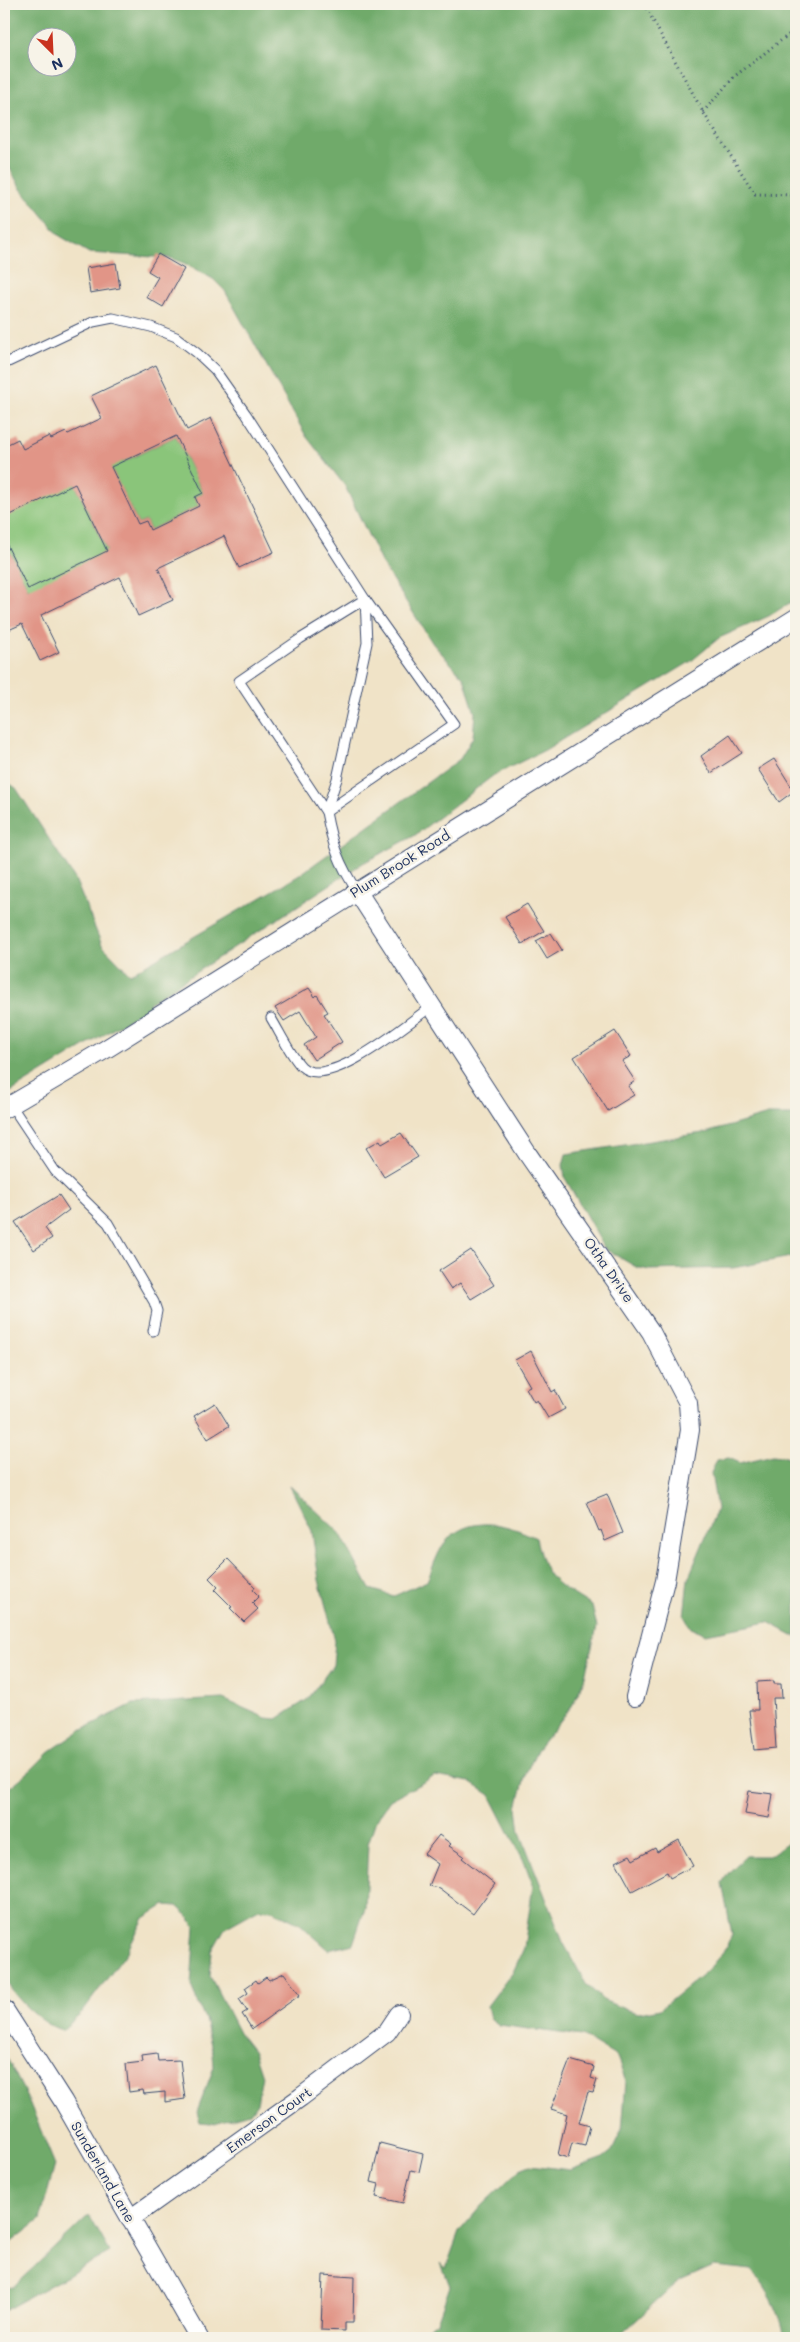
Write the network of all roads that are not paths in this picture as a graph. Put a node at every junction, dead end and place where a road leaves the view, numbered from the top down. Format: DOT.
graph roads {
  1 [pos="4,364"];
  2 [pos="365,599"];
  3 [pos="796,618"];
  4 [pos="326,812"];
  5 [pos="357,891"];
  6 [pos="432,1006"];
  7 [pos="271,1018"];
  8 [pos="7,1107"];
  9 [pos="153,1331"];
  10 [pos="636,1697"];
  11 [pos="4,2009"];
  12 [pos="399,2014"];
  13 [pos="130,2219"];
  14 [pos="199,2338"];
  1 -- 2 [label="lane"];
  2 -- 4 [label="lane"];
  2 -- 4 [label="lane"];
  2 -- 4 [label="lane"];
  3 -- 5 [label="street, Plum Brook Road"];
  4 -- 5 [label="lane"];
  5 -- 6 [label="street, Otha Drive"];
  5 -- 8 [label="street, Plum Brook Road"];
  6 -- 7 [label="lane"];
  6 -- 10 [label="street, Otha Drive"];
  8 -- 9 [label="lane"];
  11 -- 13 [label="street, Sunderland Lane"];
  12 -- 13 [label="street, Emerson Court"];
  13 -- 14 [label="street, Sunderland Lane"];
}
